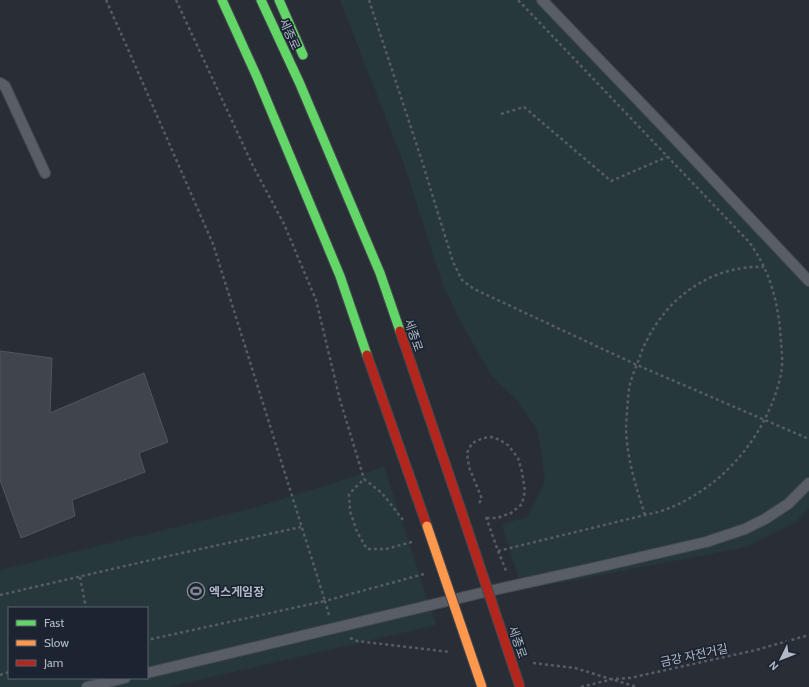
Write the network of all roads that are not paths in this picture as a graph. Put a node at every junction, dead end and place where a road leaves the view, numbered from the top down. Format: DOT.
graph roads {
  1 [pos="222,0"];
  2 [pos="261,0"];
  3 [pos="279,0"];
  4 [pos="542,0"];
  5 [pos="306,65"];
  6 [pos="0,84"];
  7 [pos="330,132"];
  8 [pos="45,173"];
  9 [pos="380,273"];
  10 [pos="809,281"];
  11 [pos="809,483"];
  12 [pos="148,673"];
  13 [pos="121,679"];
  14 [pos="87,687"];
  15 [pos="482,687"];
  16 [pos="520,687"];
  1 -- 15 [label="highway, bridge"];
  2 -- 9 [label="highway, 세종로"];
  3 -- 5 [label="highway"];
  4 -- 10 [label="lane"];
  6 -- 8 [label="lane"];
  7 -- 9 [label="highway"];
  9 -- 16 [label="highway, 세종로, bridge"];
  11 -- 12 [label="lane"];
  13 -- 14 [label="lane"];
}
